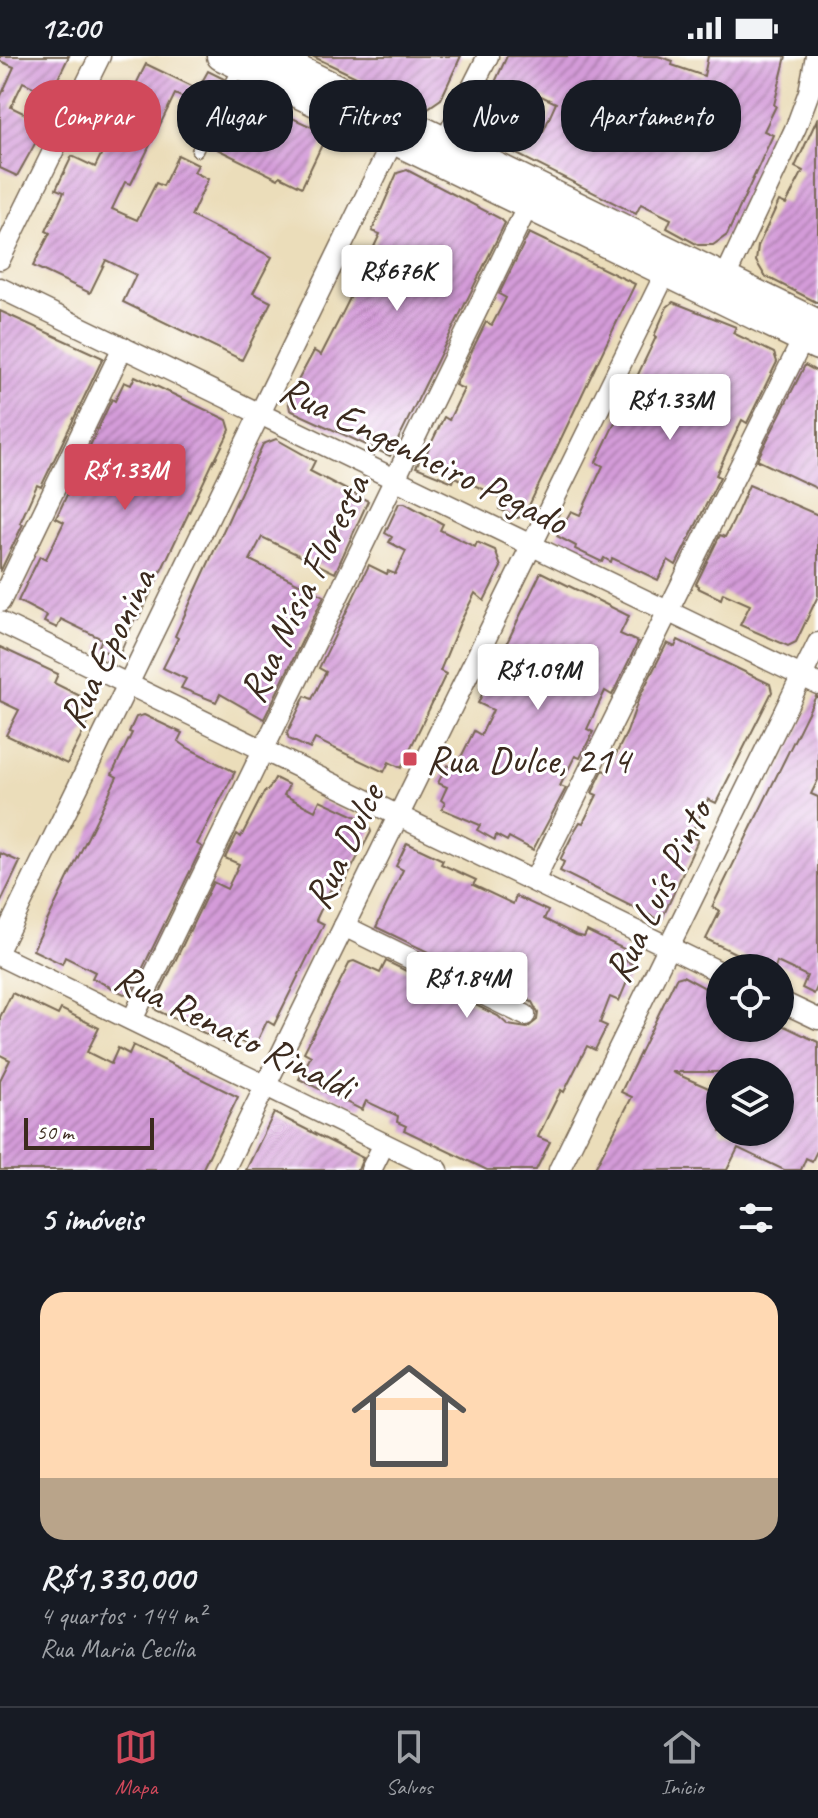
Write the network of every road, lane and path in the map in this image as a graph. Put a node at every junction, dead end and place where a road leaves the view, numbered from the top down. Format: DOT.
graph roads {
  1 [pos="100,56"];
  2 [pos="488,56"];
  3 [pos="816,56"];
  4 [pos="231,60"];
  5 [pos="272,62"];
  6 [pos="224,80"];
  7 [pos="309,82"];
  8 [pos="427,144"];
  9 [pos="440,151"];
  10 [pos="387,152"];
  11 [pos="533,196"];
  12 [pos="0,259"];
  13 [pos="671,262"];
  14 [pos="720,286"];
  15 [pos="0,288"];
  16 [pos="813,332"];
  17 [pos="123,347"];
  18 [pos="260,415"];
  19 [pos="395,479"];
  20 [pos="532,545"];
  21 [pos="0,602"];
  22 [pos="667,611"];
  23 [pos="0,622"];
  24 [pos="818,643"];
  25 [pos="810,680"];
  26 [pos="128,685"];
  27 [pos="264,750"];
  28 [pos="399,815"];
  29 [pos="534,881"];
  30 [pos="344,926"];
  31 [pos="0,947"];
  32 [pos="670,948"];
  33 [pos="0,956"];
  34 [pos="706,965"];
  35 [pos="794,1008"];
  36 [pos="525,1015"];
  37 [pos="818,1019"];
  38 [pos="132,1020"];
  39 [pos="265,1087"];
  40 [pos="384,1144"];
  41 [pos="224,1170"];
  42 [pos="371,1170"];
  43 [pos="438,1170"];
  44 [pos="559,1170"];
  1 -- 12 [label="street"];
  2 -- 9 [label="street"];
  3 -- 14 [label="street"];
  4 -- 5 [label="main road"];
  4 -- 6 [label="lane"];
  5 -- 7 [label="main road"];
  8 -- 9 [label="main road"];
  9 -- 11 [label="main road"];
  10 -- 18 [label="street, Rua Eponina"];
  11 -- 13 [label="main road"];
  11 -- 19 [label="street, Rua Nísia Floresta"];
  13 -- 14 [label="main road"];
  13 -- 20 [label="street, Rua Dulce"];
  14 -- 16 [label="main road"];
  15 -- 17 [label="street, Rua Engenheiro Pegado"];
  16 -- 22 [label="street"];
  17 -- 18 [label="street, Rua Engenheiro Pegado"];
  17 -- 21 [label="street"];
  18 -- 19 [label="street, Rua Engenheiro Pegado"];
  18 -- 26 [label="street, Rua Eponina"];
  19 -- 20 [label="street, Rua Engenheiro Pegado"];
  19 -- 27 [label="street, Rua Nísia Floresta"];
  20 -- 22 [label="street, Rua Engenheiro Pegado"];
  20 -- 28 [label="street, Rua Dulce"];
  22 -- 25 [label="street, Rua Engenheiro Pegado"];
  22 -- 29 [label="street"];
  23 -- 26 [label="street"];
  24 -- 25 [label="street, Rua Luís Pinto"];
  25 -- 32 [label="street, Rua Luís Pinto"];
  26 -- 27 [label="street"];
  26 -- 31 [label="street, Rua Eponina"];
  27 -- 28 [label="street"];
  27 -- 38 [label="street, Rua Nísia Floresta"];
  28 -- 29 [label="street"];
  28 -- 30 [label="street, Rua Dulce"];
  29 -- 32 [label="street"];
  30 -- 36 [label="street"];
  30 -- 39 [label="street, Rua Dulce"];
  32 -- 34 [label="street"];
  32 -- 44 [label="street, Rua Luís Pinto"];
  33 -- 38 [label="street, Rua Renato Rinaldi"];
  35 -- 37 [label="street"];
  38 -- 39 [label="street, Rua Renato Rinaldi"];
  39 -- 40 [label="street, Rua Renato Rinaldi"];
  39 -- 41 [label="street, Rua Dulce"];
  40 -- 42 [label="street"];
  40 -- 43 [label="street, Rua Renato Rinaldi"];
}
